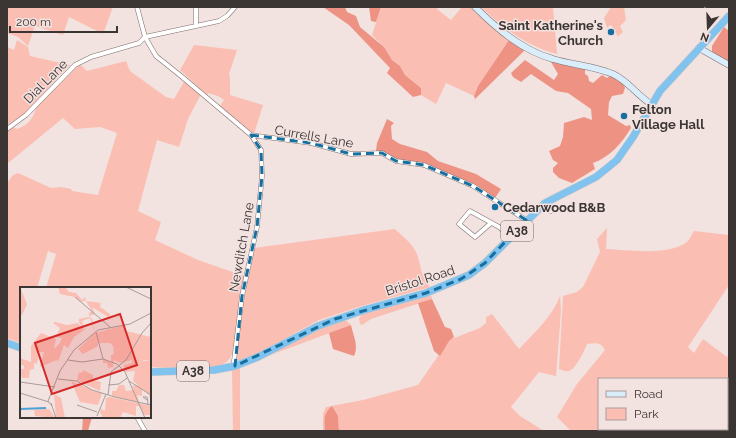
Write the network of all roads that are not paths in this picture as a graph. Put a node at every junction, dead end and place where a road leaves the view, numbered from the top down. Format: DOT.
graph roads {
  1 [pos="138,7"];
  2 [pos="196,7"];
  3 [pos="234,7"];
  4 [pos="475,7"];
  5 [pos="729,16"];
  6 [pos="196,25"];
  7 [pos="145,37"];
  8 [pos="700,48"];
  9 [pos="729,64"];
  10 [pos="651,104"];
  11 [pos="7,129"];
  12 [pos="250,135"];
  13 [pos="548,201"];
  14 [pos="551,211"];
  15 [pos="526,220"];
  16 [pos="491,223"];
  17 [pos="511,237"];
  18 [pos="7,343"];
  19 [pos="20,348"];
  20 [pos="235,366"];
  21 [pos="151,372"];
  22 [pos="138,418"];
  23 [pos="145,431"];
  1 -- 7 [label="street, Newditch Lane"];
  2 -- 6 [label="street"];
  3 -- 6 [label="street, Dial Lane"];
  4 -- 10 [label="street"];
  5 -- 8 [label="highway, Bristol Road / A38"];
  6 -- 7 [label="street, Dial Lane"];
  7 -- 11 [label="street, Dial Lane"];
  7 -- 12 [label="street, Newditch Lane"];
  8 -- 9 [label="street"];
  8 -- 10 [label="highway, Bristol Road / A38"];
  10 -- 13 [label="highway, Bristol Road / A38"];
  12 -- 15 [label="street, Currells Lane"];
  12 -- 20 [label="street, Newditch Lane"];
  13 -- 14 [label="street"];
  13 -- 15 [label="highway, Bristol Road / A38"];
  15 -- 17 [label="highway, Bristol Road / A38"];
  16 -- 16 [label="street"];
  16 -- 17 [label="street"];
  17 -- 20 [label="highway, Bristol Road / A38"];
  18 -- 19 [label="highway"];
  20 -- 21 [label="highway, A38"];
  22 -- 23 [label="street"];
}
